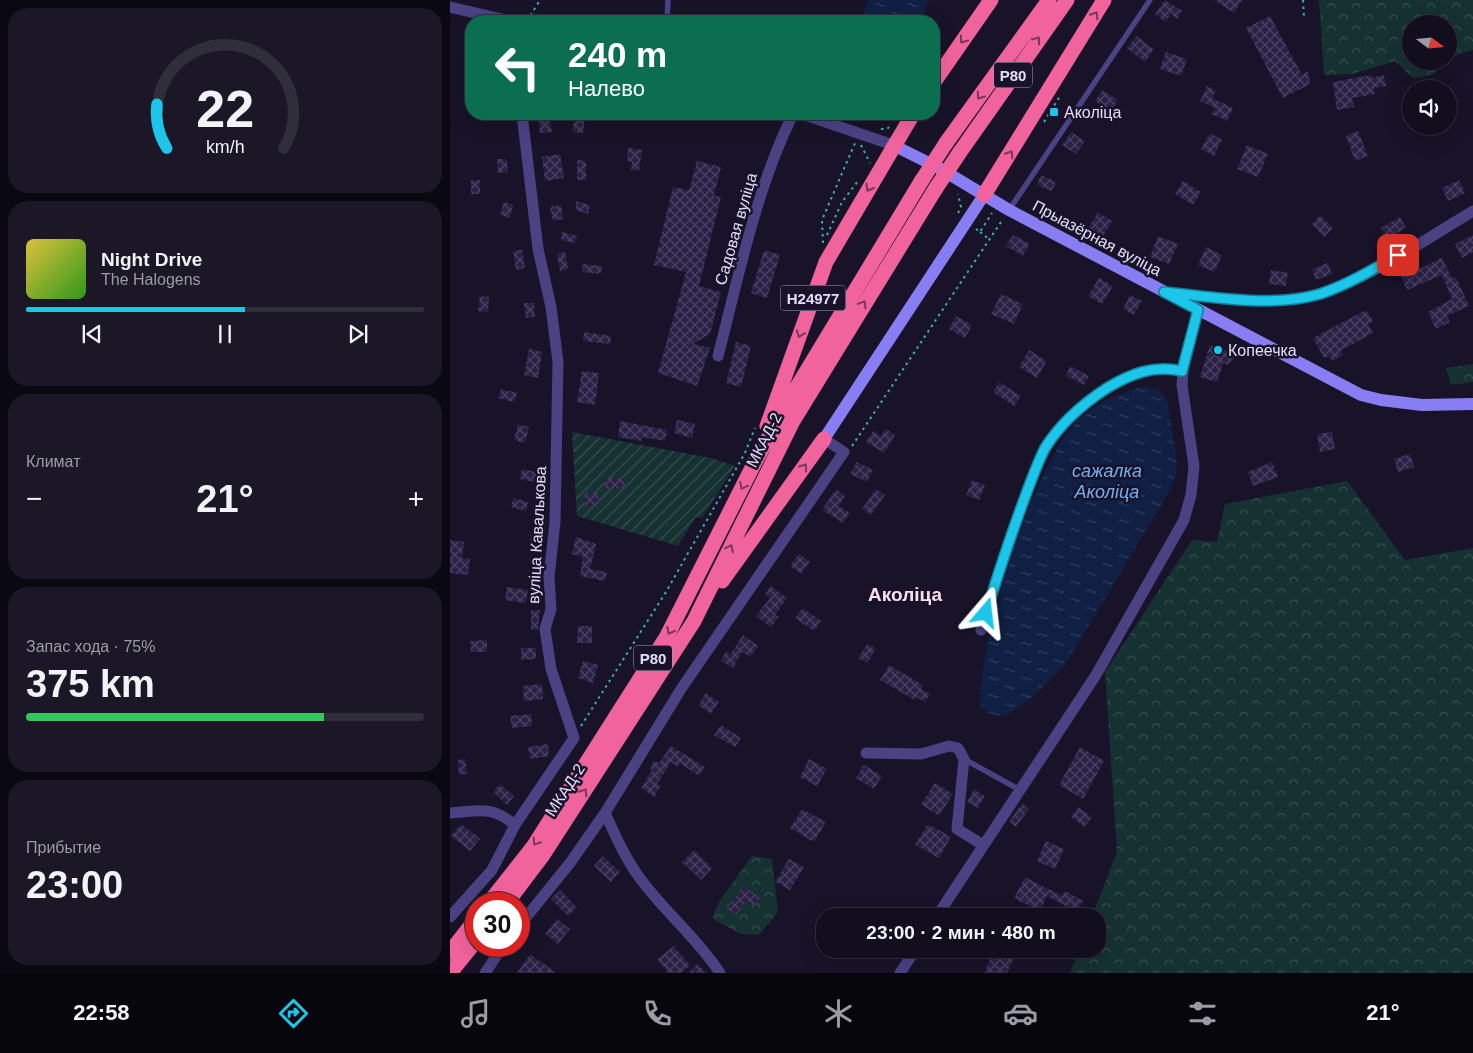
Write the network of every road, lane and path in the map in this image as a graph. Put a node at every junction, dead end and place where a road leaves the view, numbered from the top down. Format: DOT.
graph roads {
  1 [pos="540,0"];
  2 [pos="668,0"];
  3 [pos="991,0"];
  4 [pos="1050,0"];
  5 [pos="1067,0"];
  6 [pos="1104,0"];
  7 [pos="1150,0"];
  8 [pos="1303,0"];
  9 [pos="450,7"];
  10 [pos="484,15"];
  11 [pos="530,15"];
  12 [pos="667,15"];
  13 [pos="1304,17"];
  14 [pos="940,73"];
  15 [pos="1060,96"];
  16 [pos="523,120"];
  17 [pos="790,120"];
  18 [pos="820,120"];
  19 [pos="909,120"];
  20 [pos="893,122"];
  21 [pos="1040,125"];
  22 [pos="877,130"];
  23 [pos="893,145"];
  24 [pos="879,170"];
  25 [pos="859,180"];
  26 [pos="958,191"];
  27 [pos="984,195"];
  28 [pos="1004,210"];
  29 [pos="1473,211"];
  30 [pos="966,223"];
  31 [pos="980,232"];
  32 [pos="990,240"];
  33 [pos="1164,292"];
  34 [pos="1198,310"];
  35 [pos="718,356"];
  36 [pos="1182,371"];
  37 [pos="1473,404"];
  38 [pos="758,421"];
  39 [pos="824,440"];
  40 [pos="844,452"];
  41 [pos="755,462"];
  42 [pos="694,621"];
  43 [pos="981,630"];
  44 [pos="574,738"];
  45 [pos="866,753"];
  46 [pos="964,759"];
  47 [pos="1020,790"];
  48 [pos="605,813"];
  49 [pos="450,814"];
  50 [pos="515,825"];
  51 [pos="983,845"];
  52 [pos="497,892"];
  53 [pos="515,892"];
  54 [pos="942,908"];
  55 [pos="530,912"];
  56 [pos="450,917"];
  57 [pos="465,933"];
  58 [pos="450,952"];
  59 [pos="465,955"];
  60 [pos="495,957"];
  61 [pos="912,958"];
  62 [pos="906,970"];
  63 [pos="450,973"];
  64 [pos="484,973"];
  65 [pos="720,973"];
  1 -- 11 [label="path"];
  2 -- 12 [label="lane"];
  3 -- 14 [label="highway, one-way"];
  4 -- 41 [label="highway, Р80, one-way, bridge"];
  42 -- 5 [label="highway, МКАД-2 / Р80, one-way, bridge"];
  27 -- 6 [label="highway, one-way"];
  7 -- 28 [label="lane"];
  8 -- 13 [label="path"];
  9 -- 10 [label="street"];
  15 -- 21 [label="path"];
  16 -- 44 [label="street, вуліца Кавалькова"];
  17 -- 35 [label="street, Садовая вуліца"];
  18 -- 23 [label="street"];
  19 -- 23 [label="highway, Н24977"];
  20 -- 22 [label="path"];
  23 -- 24 [label="highway, Н24977"];
  23 -- 27 [label="street, Прыазёрная вуліца"];
  24 -- 25 [label="path"];
  24 -- 41 [label="highway, Н24977, one-way"];
  26 -- 30 [label="path"];
  27 -- 28 [label="street, Прыазёрная вуліца"];
  27 -- 30 [label="street"];
  28 -- 31 [label="path"];
  28 -- 32 [label="path"];
  28 -- 33 [label="street, Прыазёрная вуліца"];
  29 -- 33 [label="street"];
  30 -- 31 [label="path"];
  30 -- 39 [label="street"];
  31 -- 32 [label="path"];
  32 -- 40 [label="path"];
  33 -- 34 [label="street, Прыазёрная вуліца"];
  34 -- 36 [label="street"];
  34 -- 37 [label="street, Прыазёрная вуліца"];
  36 -- 43 [label="street"];
  36 -- 47 [label="street"];
  38 -- 44 [label="path"];
  39 -- 40 [label="street"];
  42 -- 39 [label="highway, one-way"];
  40 -- 48 [label="street"];
  41 -- 52 [label="highway, Р80, one-way"];
  53 -- 42 [label="highway, МКАД-2 / Р80, one-way"];
  44 -- 50 [label="street"];
  45 -- 46 [label="street"];
  46 -- 47 [label="lane"];
  46 -- 51 [label="street"];
  47 -- 51 [label="street"];
  48 -- 55 [label="street"];
  48 -- 65 [label="street"];
  49 -- 50 [label="street"];
  50 -- 56 [label="street"];
  51 -- 54 [label="street"];
  57 -- 58 [label="highway"];
  59 -- 63 [label="highway"];
  60 -- 64 [label="street"];
  61 -- 62 [label="street"];
}
